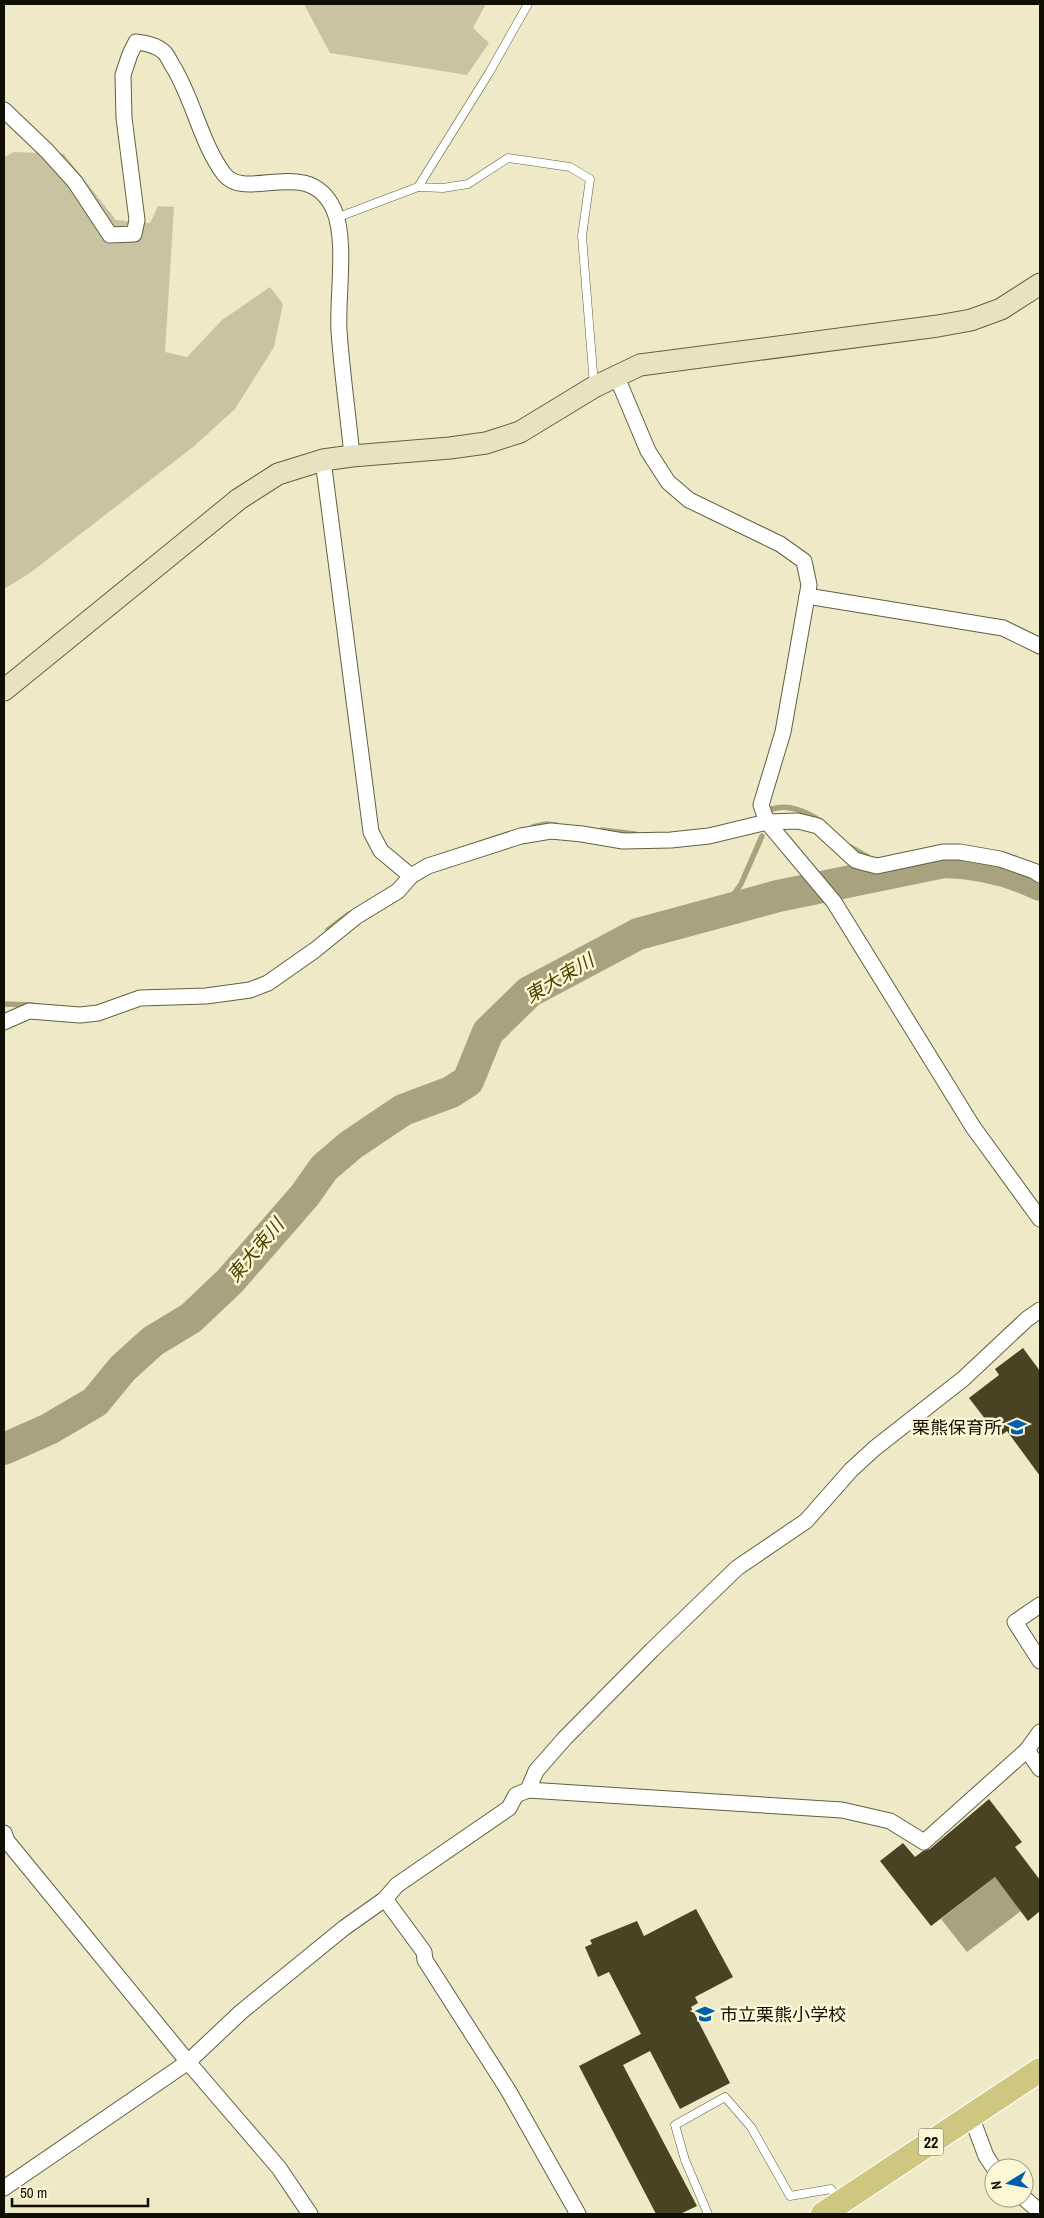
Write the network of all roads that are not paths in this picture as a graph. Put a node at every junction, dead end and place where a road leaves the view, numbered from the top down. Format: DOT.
graph roads {
  1 [pos="528,4"];
  2 [pos="4,110"];
  3 [pos="418,187"];
  4 [pos="336,218"];
  5 [pos="1040,284"];
  6 [pos="616,375"];
  7 [pos="594,387"];
  8 [pos="352,456"];
  9 [pos="323,460"];
  10 [pos="807,596"];
  11 [pos="1040,646"];
  12 [pos="4,690"];
  13 [pos="767,822"];
  14 [pos="409,874"];
  15 [pos="1040,875"];
  16 [pos="4,1022"];
  17 [pos="1040,1219"];
  18 [pos="1040,1310"];
  19 [pos="1040,1606"];
  20 [pos="1040,1661"];
  21 [pos="1040,1732"];
  22 [pos="1027,1750"];
  23 [pos="1040,1769"];
  24 [pos="528,1790"];
  25 [pos="4,1833"];
  26 [pos="385,1899"];
  27 [pos="188,2062"];
  28 [pos="1040,2070"];
  29 [pos="971,2116"];
  30 [pos="987,2158"];
  31 [pos="4,2188"];
  32 [pos="831,2208"];
  33 [pos="310,2214"];
  34 [pos="578,2214"];
  35 [pos="708,2214"];
  1 -- 3 [label="lane"];
  2 -- 4 [label="street"];
  3 -- 4 [label="lane"];
  3 -- 7 [label="lane"];
  4 -- 8 [label="street"];
  5 -- 6 [label="street"];
  6 -- 7 [label="street"];
  6 -- 10 [label="street"];
  7 -- 8 [label="street"];
  8 -- 9 [label="street"];
  9 -- 12 [label="street"];
  9 -- 14 [label="street"];
  10 -- 11 [label="street"];
  10 -- 13 [label="street"];
  13 -- 14 [label="street"];
  13 -- 15 [label="street"];
  13 -- 17 [label="street"];
  14 -- 16 [label="street"];
  18 -- 24 [label="street"];
  19 -- 20 [label="street"];
  21 -- 22 [label="street"];
  22 -- 23 [label="street"];
  22 -- 24 [label="street"];
  24 -- 26 [label="street"];
  25 -- 27 [label="street"];
  26 -- 27 [label="street"];
  26 -- 34 [label="street"];
  27 -- 31 [label="street"];
  27 -- 33 [label="street"];
  28 -- 29 [label="main road, 22"];
  29 -- 30 [label="street"];
  29 -- 32 [label="main road, 22"];
  32 -- 35 [label="lane"];
}
